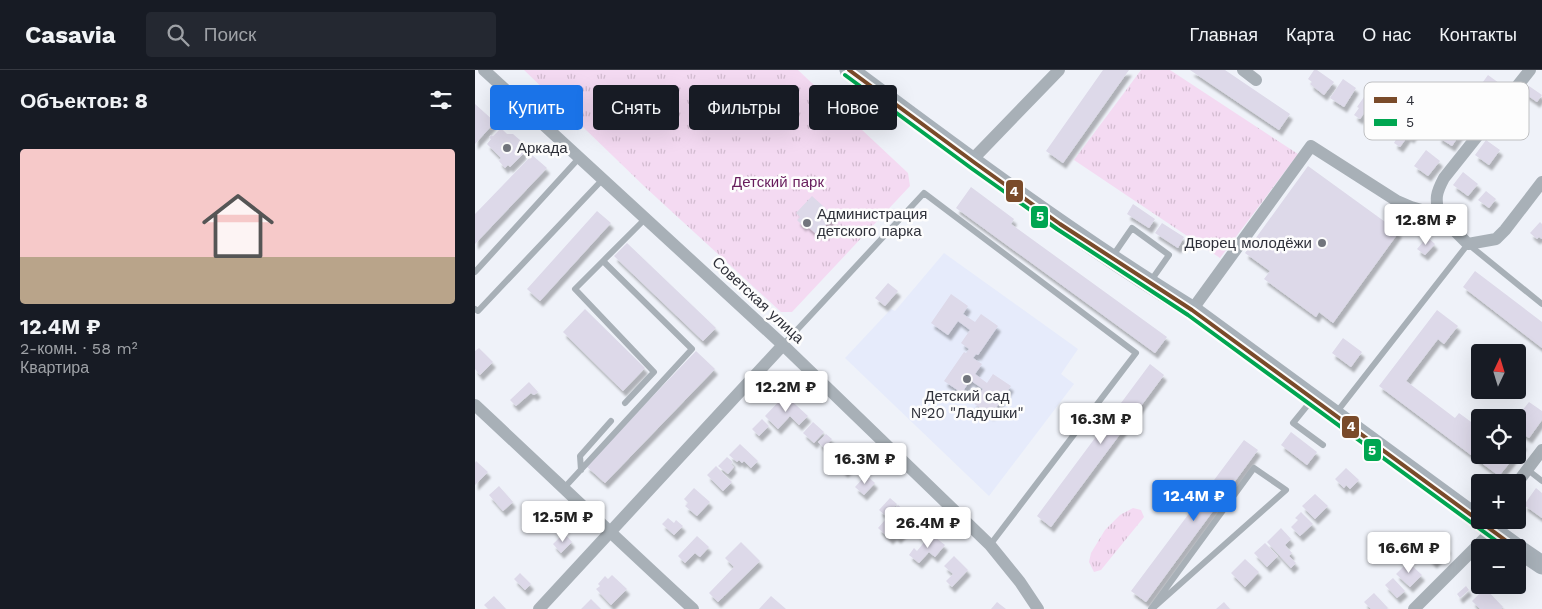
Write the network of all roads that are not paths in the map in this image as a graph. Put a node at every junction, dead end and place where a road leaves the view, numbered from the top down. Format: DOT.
graph roads {
  1 [pos="484,70"];
  2 [pos="849,70"];
  3 [pos="1059,70"];
  4 [pos="1243,70"];
  5 [pos="1530,70"];
  6 [pos="1256,80"];
  7 [pos="1520,82"];
  8 [pos="1474,140"];
  9 [pos="580,157"];
  10 [pos="971,162"];
  11 [pos="603,179"];
  12 [pos="1542,182"];
  13 [pos="1439,215"];
  14 [pos="645,219"];
  15 [pos="1468,244"];
  16 [pos="1111,257"];
  17 [pos="603,262"];
  18 [pos="475,272"];
  19 [pos="1149,283"];
  20 [pos="1542,304"];
  21 [pos="1192,310"];
  22 [pos="476,312"];
  23 [pos="783,345"];
  24 [pos="1313,398"];
  25 [pos="625,403"];
  26 [pos="475,404"];
  27 [pos="1335,414"];
  28 [pos="611,421"];
  29 [pos="1323,445"];
  30 [pos="1542,450"];
  31 [pos="581,470"];
  32 [pos="1528,470"];
  33 [pos="1525,474"];
  34 [pos="1542,480"];
  35 [pos="564,488"];
  36 [pos="1471,511"];
  37 [pos="1486,529"];
  38 [pos="1495,529"];
  39 [pos="610,533"];
  40 [pos="1506,539"];
  41 [pos="990,544"];
  42 [pos="1526,554"];
  43 [pos="1542,565"];
  44 [pos="539,609"];
  45 [pos="693,609"];
  46 [pos="1037,609"];
  47 [pos="1151,609"];
  48 [pos="1414,609"];
  1 -- 9 [label="street, Советская улица"];
  2 -- 10 [label="main road"];
  3 -- 10 [label="street"];
  4 -- 6 [label="street"];
  5 -- 7 [label="street"];
  8 -- 13 [label="street"];
  9 -- 11 [label="street, Советская улица"];
  9 -- 18 [label="lane"];
  10 -- 16 [label="main road"];
  11 -- 14 [label="street, Советская улица"];
  11 -- 22 [label="lane"];
  12 -- 15 [label="street"];
  13 -- 15 [label="street"];
  13 -- 21 [label="street"];
  14 -- 17 [label="lane"];
  14 -- 23 [label="street, Советская улица"];
  15 -- 20 [label="lane"];
  15 -- 27 [label="lane"];
  16 -- 19 [label="main road"];
  16 -- 19 [label="lane"];
  17 -- 25 [label="lane"];
  17 -- 31 [label="lane"];
  19 -- 21 [label="main road"];
  21 -- 24 [label="main road"];
  23 -- 39 [label="street"];
  23 -- 41 [label="street, Советская улица"];
  23 -- 41 [label="lane"];
  24 -- 27 [label="main road"];
  24 -- 29 [label="lane"];
  26 -- 35 [label="street"];
  27 -- 36 [label="main road"];
  28 -- 31 [label="lane"];
  30 -- 32 [label="street"];
  31 -- 35 [label="lane"];
  32 -- 33 [label="street"];
  32 -- 34 [label="lane"];
  35 -- 39 [label="street"];
  37 -- 48 [label="street"];
  38 -- 40 [label="main road"];
  39 -- 44 [label="street"];
  39 -- 45 [label="street"];
  41 -- 46 [label="street, Советская улица"];
  42 -- 43 [label="main road"];
  47 -- 47 [label="lane"];
}
